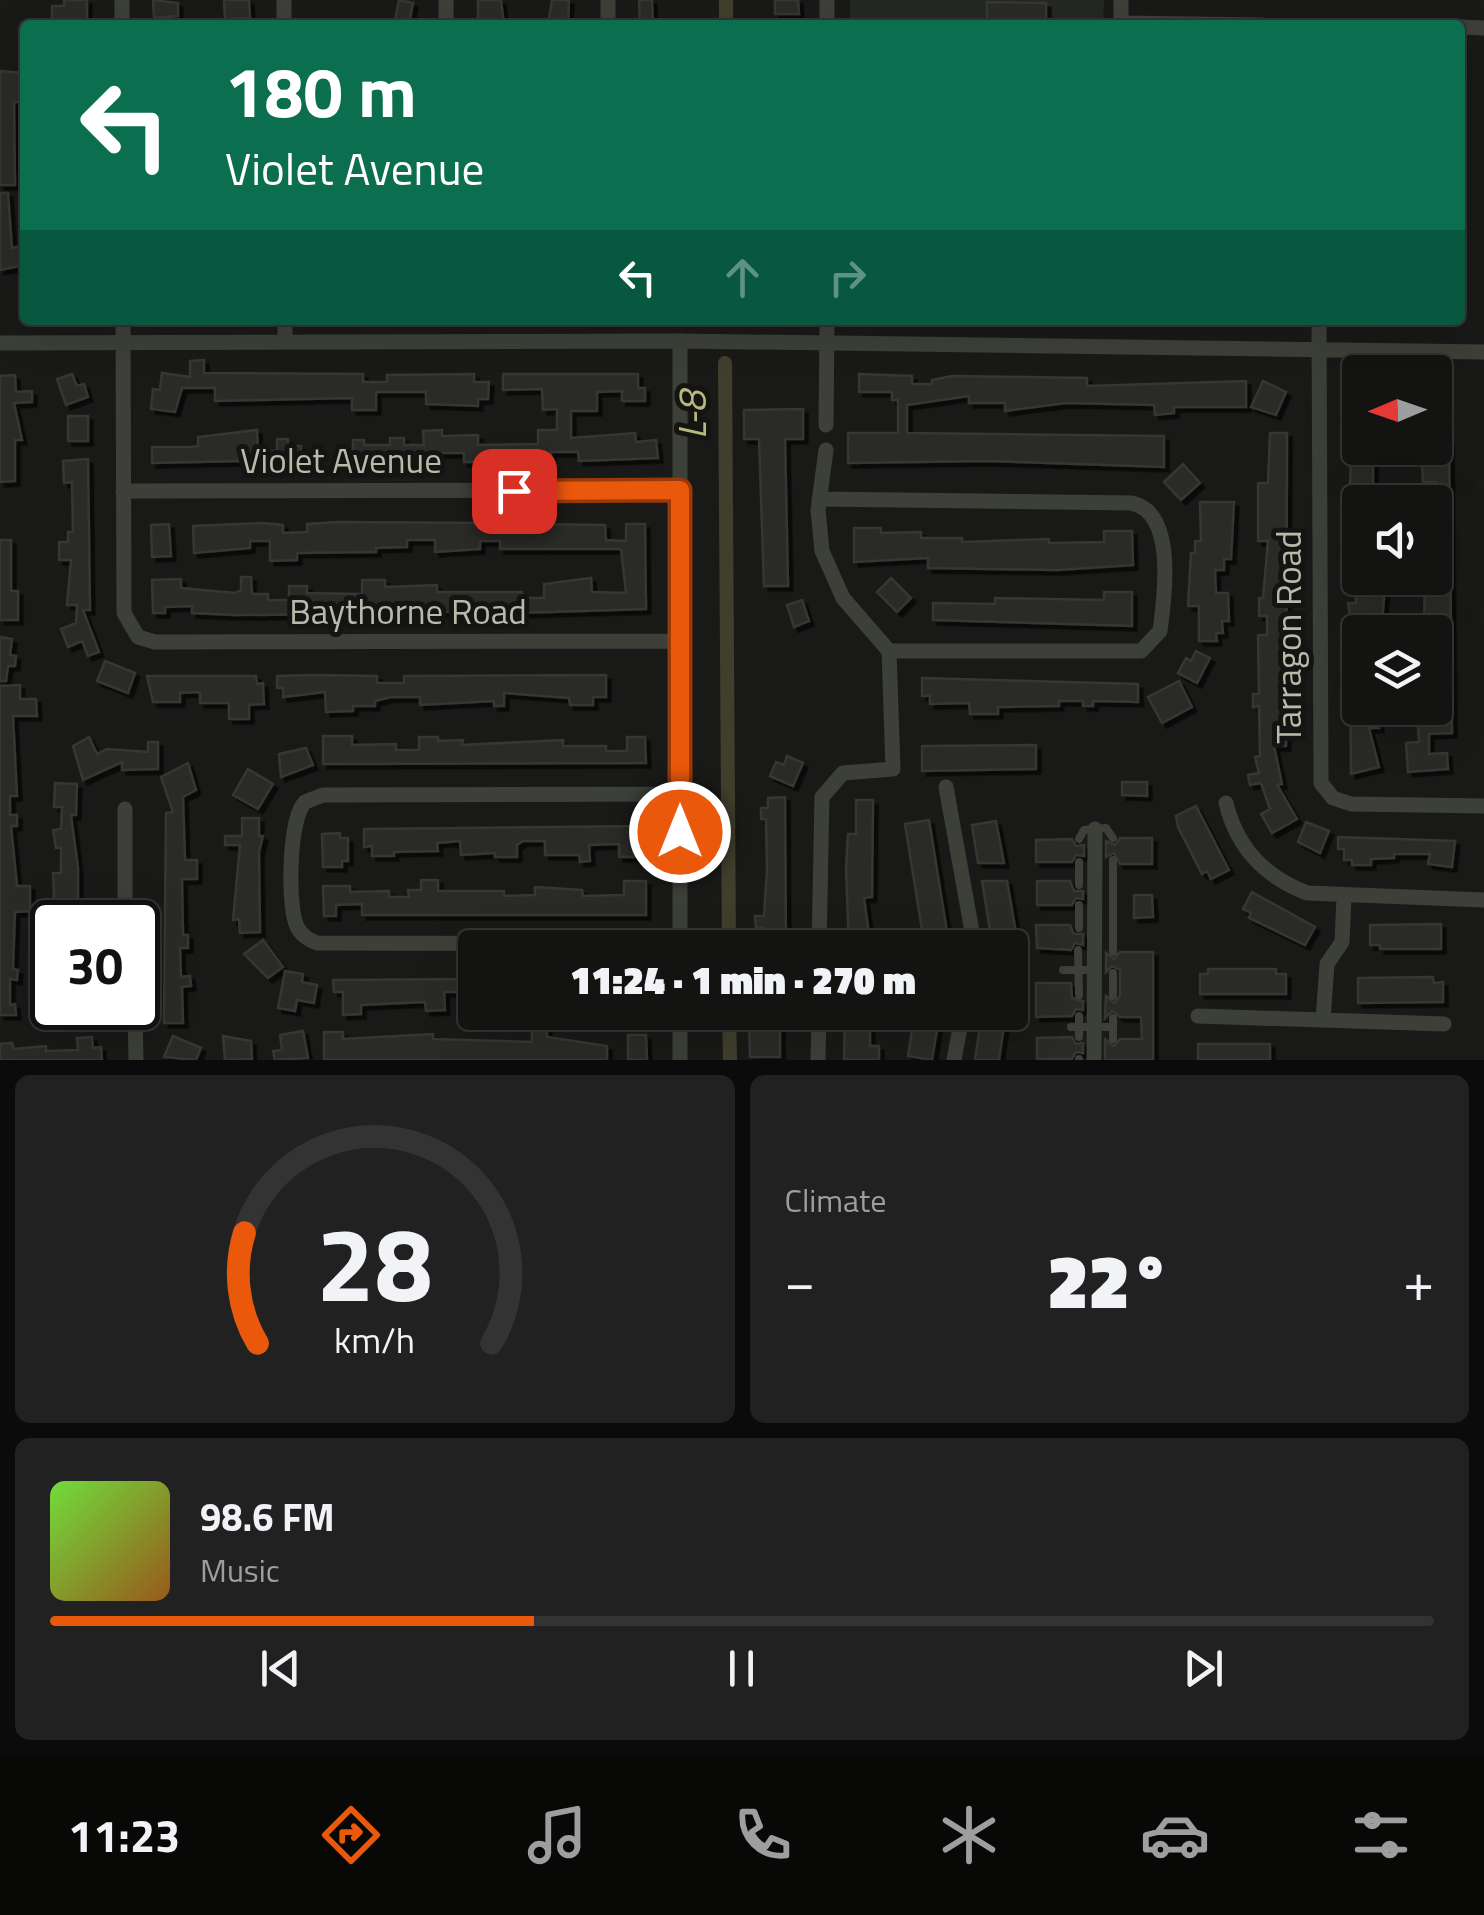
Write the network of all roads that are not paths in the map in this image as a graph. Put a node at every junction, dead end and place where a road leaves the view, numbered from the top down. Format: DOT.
graph roads {
  1 [pos="123,325"];
  2 [pos="285,325"];
  3 [pos="446,325"];
  4 [pos="827,325"];
  5 [pos="1318,325"];
  6 [pos="446,340"];
  7 [pos="123,341"];
  8 [pos="285,341"];
  9 [pos="680,341"];
  10 [pos="0,344"];
  11 [pos="827,344"];
  12 [pos="1319,350"];
  13 [pos="1484,352"];
  14 [pos="826,426"];
  15 [pos="826,450"];
  16 [pos="680,490"];
  17 [pos="123,492"];
  18 [pos="819,500"];
  19 [pos="680,641"];
  20 [pos="890,650"];
  21 [pos="946,787"];
  22 [pos="680,794"];
  23 [pos="1226,803"];
  24 [pos="1484,806"];
  25 [pos="125,808"];
  26 [pos="1095,829"];
  27 [pos="1112,838"];
  28 [pos="1079,839"];
  29 [pos="1112,860"];
  30 [pos="1078,862"];
  31 [pos="1084,877"];
  32 [pos="1112,880"];
  33 [pos="1344,898"];
  34 [pos="125,900"];
  35 [pos="1484,900"];
  36 [pos="1079,905"];
  37 [pos="1084,922"];
  38 [pos="680,930"];
  39 [pos="818,930"];
  40 [pos="972,930"];
  41 [pos="1113,932"];
  42 [pos="458,945"];
  43 [pos="1078,950"];
  44 [pos="1113,952"];
  45 [pos="1063,970"];
  46 [pos="1089,974"];
  47 [pos="1079,995"];
  48 [pos="1113,996"];
  49 [pos="1079,1016"];
  50 [pos="1198,1016"];
  51 [pos="1323,1020"];
  52 [pos="1444,1024"];
  53 [pos="135,1030"];
  54 [pos="680,1030"];
  55 [pos="818,1030"];
  56 [pos="960,1030"];
  57 [pos="1081,1030"];
  58 [pos="1113,1039"];
  59 [pos="136,1060"];
  60 [pos="680,1060"];
  61 [pos="818,1060"];
  62 [pos="954,1060"];
  63 [pos="1094,1060"];
  1 -- 7 [label="street"];
  2 -- 8 [label="street"];
  3 -- 6 [label="street"];
  4 -- 11 [label="street"];
  5 -- 12 [label="street, Tarragon Road"];
  6 -- 8 [label="street"];
  6 -- 9 [label="street"];
  7 -- 8 [label="street"];
  7 -- 10 [label="street"];
  7 -- 17 [label="street"];
  9 -- 11 [label="street"];
  9 -- 16 [label="street"];
  11 -- 12 [label="street"];
  11 -- 14 [label="street"];
  12 -- 13 [label="street"];
  12 -- 24 [label="street, Tarragon Road"];
  15 -- 18 [label="street"];
  16 -- 17 [label="street, Violet Avenue"];
  16 -- 19 [label="street"];
  17 -- 19 [label="street, Baythorne Road"];
  18 -- 20 [label="street"];
  18 -- 20 [label="street"];
  19 -- 22 [label="street"];
  20 -- 39 [label="street"];
  21 -- 40 [label="street"];
  22 -- 38 [label="street"];
  22 -- 42 [label="street"];
  23 -- 33 [label="street"];
  25 -- 34 [label="street"];
  26 -- 27 [label="lane"];
  26 -- 28 [label="lane"];
  26 -- 31 [label="street"];
  29 -- 32 [label="lane"];
  30 -- 31 [label="lane"];
  31 -- 32 [label="lane"];
  31 -- 37 [label="street"];
  32 -- 41 [label="lane"];
  33 -- 35 [label="street"];
  33 -- 51 [label="street"];
  36 -- 37 [label="lane"];
  37 -- 41 [label="lane"];
  37 -- 46 [label="street"];
  41 -- 44 [label="lane"];
  43 -- 46 [label="lane"];
  45 -- 46 [label="lane"];
  46 -- 47 [label="lane"];
  46 -- 48 [label="lane"];
  46 -- 57 [label="street"];
  49 -- 57 [label="lane"];
  50 -- 51 [label="street"];
  51 -- 52 [label="street"];
  53 -- 59 [label="street"];
  54 -- 60 [label="street"];
  55 -- 61 [label="street"];
  56 -- 62 [label="street"];
  57 -- 58 [label="lane"];
  57 -- 63 [label="street"];
}
